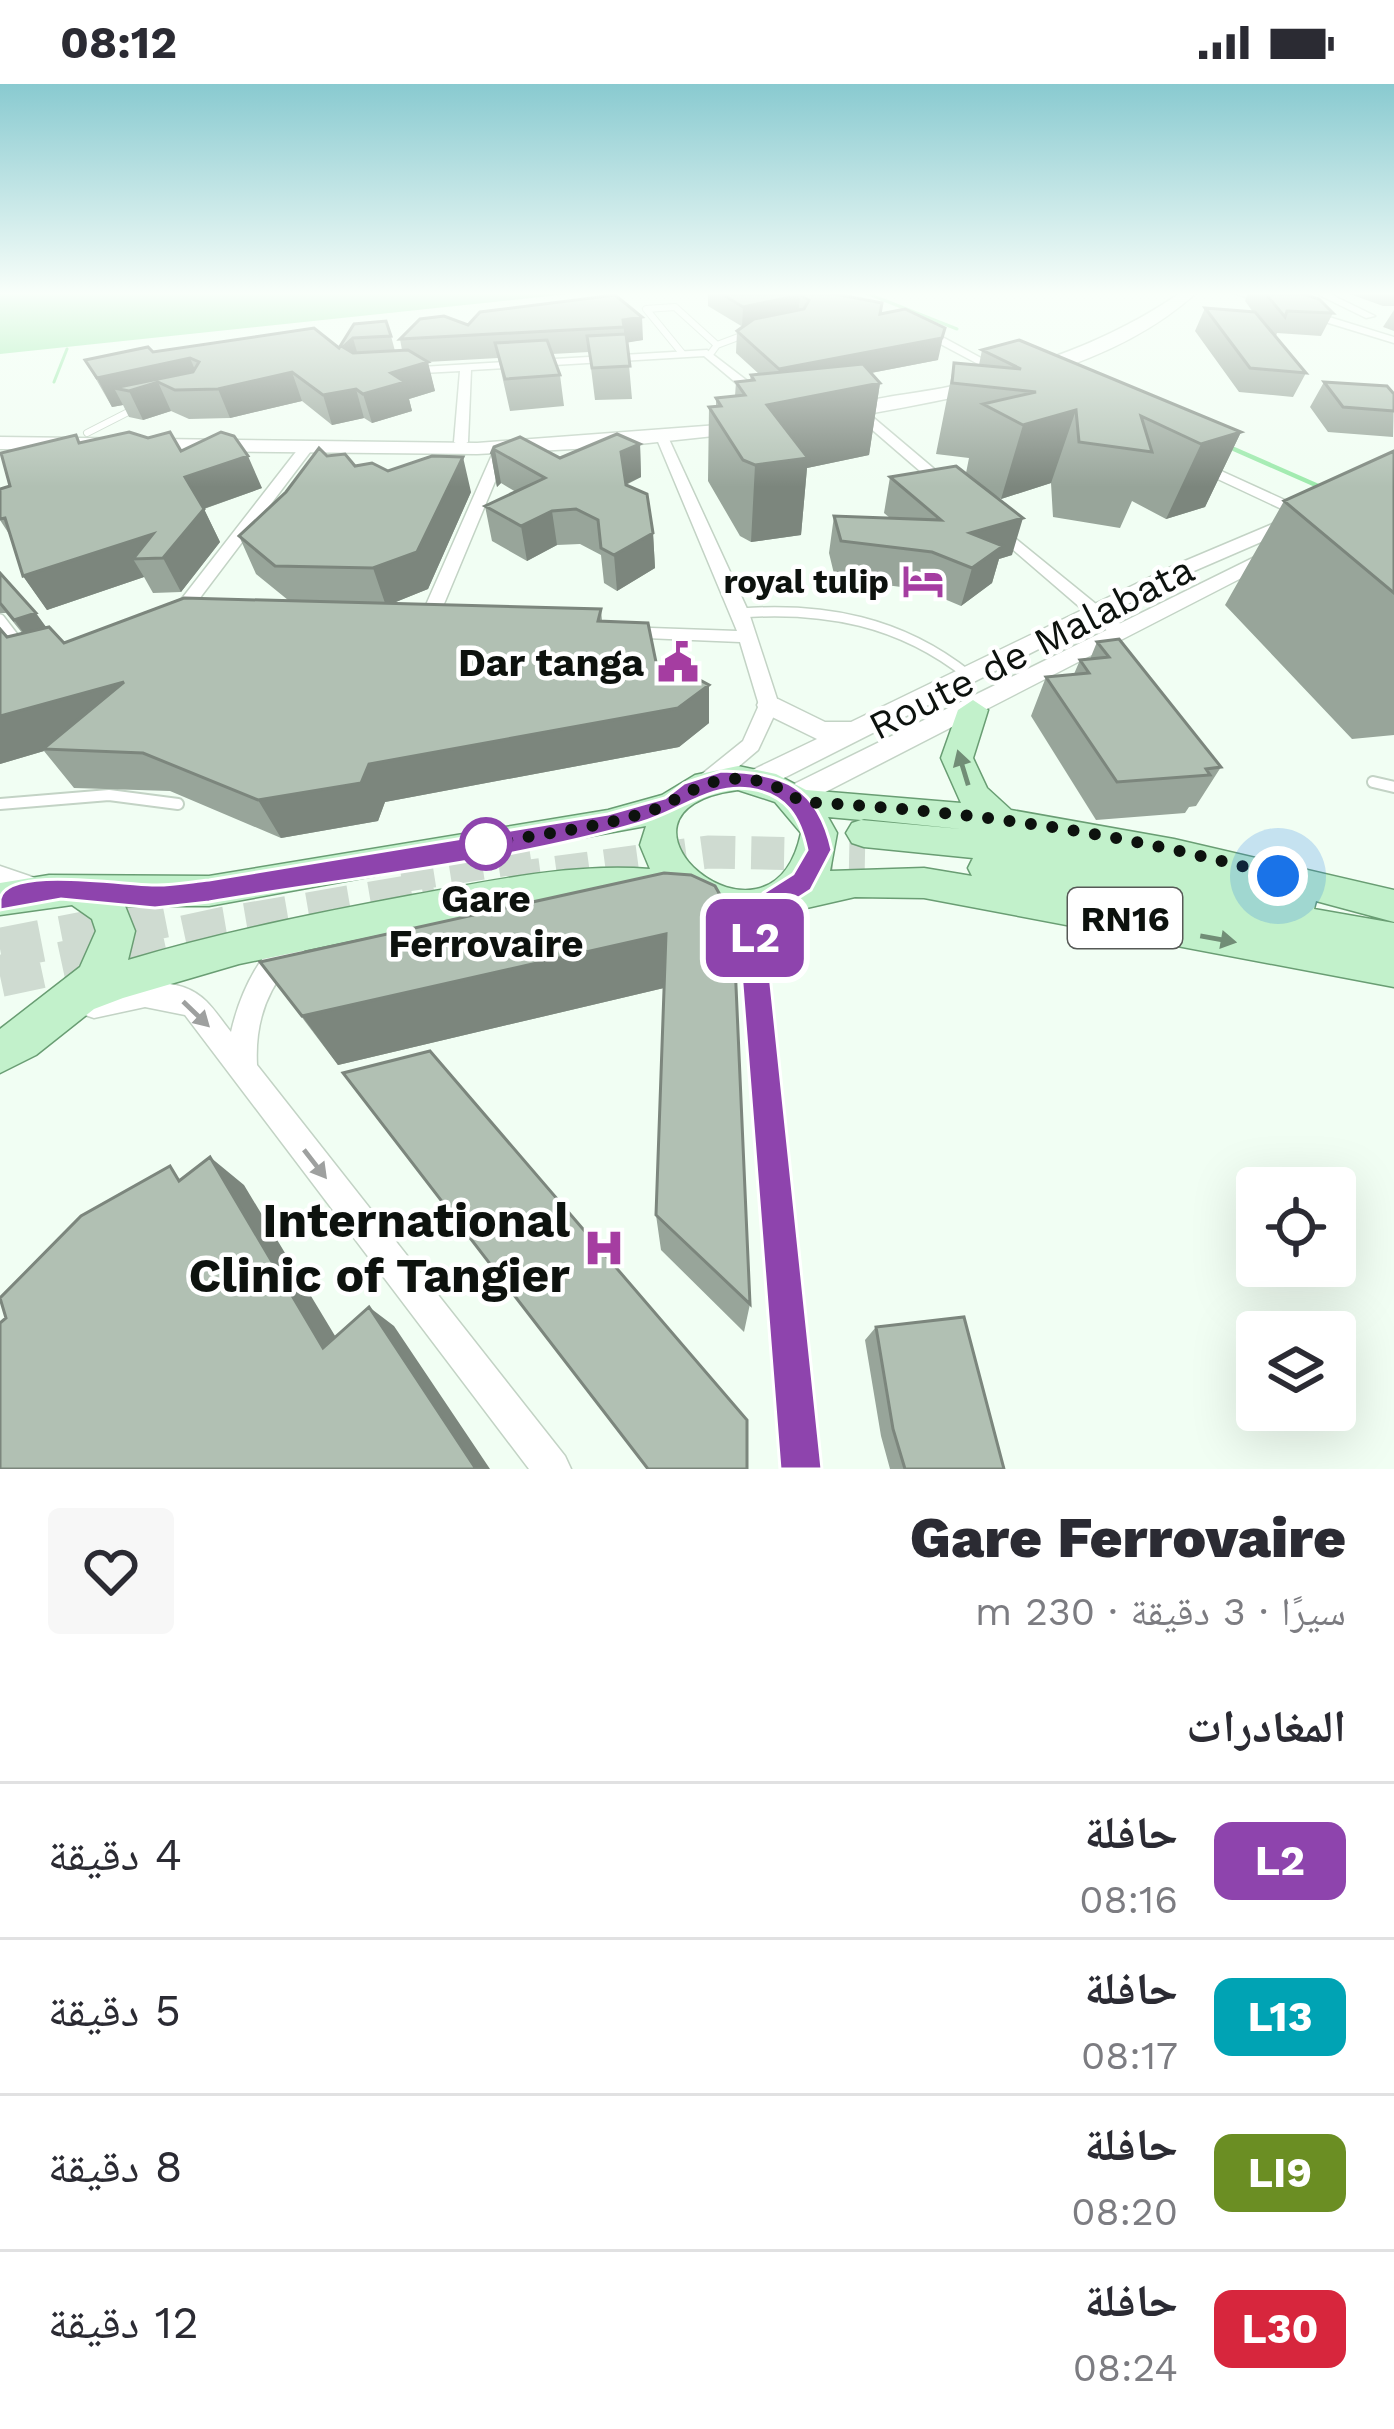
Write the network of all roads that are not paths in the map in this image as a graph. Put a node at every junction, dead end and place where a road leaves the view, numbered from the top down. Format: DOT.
graph roads {
  1 [pos="611,358"];
  2 [pos="721,358"];
  3 [pos="981,358"];
  4 [pos="1048,358"];
  5 [pos="466,367"];
  6 [pos="1009,371"];
  7 [pos="381,372"];
  8 [pos="1042,390"];
  9 [pos="143,406"];
  10 [pos="858,411"];
  11 [pos="772,421"];
  12 [pos="87,433"];
  13 [pos="662,437"];
  14 [pos="0,440"];
  15 [pos="461,442"];
  16 [pos="307,447"];
  17 [pos="502,448"];
  18 [pos="1185,458"];
  19 [pos="969,505"];
  20 [pos="1319,517"];
  21 [pos="987,520"];
  22 [pos="1097,612"];
  23 [pos="740,613"];
  24 [pos="179,614"];
  25 [pos="199,614"];
  26 [pos="0,619"];
  27 [pos="404,622"];
  28 [pos="157,623"];
  29 [pos="427,623"];
  30 [pos="450,624"];
  31 [pos="1118,630"];
  32 [pos="611,631"];
  33 [pos="749,638"];
  34 [pos="25,651"];
  35 [pos="971,693"];
  36 [pos="770,704"];
  37 [pos="862,730"];
  38 [pos="756,780"];
  39 [pos="1373,782"];
  40 [pos="1394,787"];
  41 [pos="688,794"];
  42 [pos="797,799"];
  43 [pos="0,804"];
  44 [pos="178,804"];
  45 [pos="998,818"];
  46 [pos="0,875"];
  47 [pos="39,890"];
  48 [pos="81,891"];
  49 [pos="703,895"];
  50 [pos="779,897"];
  51 [pos="0,899"];
  52 [pos="1394,906"];
  53 [pos="1394,922"];
  54 [pos="309,931"];
  55 [pos="1394,940"];
  56 [pos="753,946"];
  57 [pos="1394,968"];
  58 [pos="85,993"];
  59 [pos="50,1025"];
  60 [pos="0,1052"];
  61 [pos="243,1072"];
  62 [pos="552,1469"];
  63 [pos="801,1469"];
  1 -- 5 [label="street"];
  2 -- 11 [label="street"];
  3 -- 6 [label="street"];
  4 -- 6 [label="main road"];
  5 -- 7 [label="street"];
  5 -- 15 [label="street"];
  6 -- 8 [label="street"];
  6 -- 10 [label="main road"];
  6 -- 10 [label="main road"];
  9 -- 12 [label="lane"];
  10 -- 19 [label="street"];
  11 -- 13 [label="main road"];
  11 -- 15 [label="main road"];
  12 -- 14 [label="main road"];
  12 -- 15 [label="main road"];
  13 -- 17 [label="main road"];
  13 -- 23 [label="street"];
  14 -- 16 [label="main road"];
  16 -- 17 [label="main road"];
  16 -- 24 [label="street"];
  17 -- 29 [label="street"];
  18 -- 20 [label="street"];
  20 -- 22 [label="street, Route de Malabata"];
  20 -- 31 [label="street, Route de Malabata"];
  21 -- 22 [label="street"];
  22 -- 31 [label="street"];
  22 -- 35 [label="street, Route de Malabata"];
  23 -- 33 [label="street"];
  23 -- 35 [label="lane"];
  24 -- 25 [label="street"];
  24 -- 28 [label="lane"];
  26 -- 34 [label="lane"];
  27 -- 29 [label="street"];
  29 -- 30 [label="street"];
  31 -- 35 [label="street, Route de Malabata"];
  32 -- 33 [label="street"];
  33 -- 36 [label="street"];
  35 -- 37 [label="street, Route de Malabata"];
  35 -- 42 [label="street, Route de Malabata"];
  45 -- 35 [label="main road, one-way"];
  36 -- 37 [label="street"];
  36 -- 41 [label="street"];
  37 -- 38 [label="street, Route de Malabata"];
  38 -- 41 [label="main road, RN16"];
  38 -- 42 [label="main road, RN16"];
  39 -- 40 [label="lane"];
  41 -- 48 [label="main road, RN16"];
  41 -- 49 [label="main road"];
  42 -- 45 [label="main road, RN16"];
  42 -- 50 [label="main road"];
  43 -- 44 [label="lane"];
  45 -- 52 [label="main road, RN16"];
  46 -- 47 [label="street"];
  47 -- 48 [label="main road, RN16"];
  47 -- 51 [label="main road, RN16"];
  48 -- 58 [label="main road, RN16"];
  49 -- 50 [label="main road, RN16"];
  49 -- 54 [label="main road, RN16"];
  49 -- 56 [label="street"];
  50 -- 56 [label="street"];
  50 -- 57 [label="main road, RN16, one-way"];
  53 -- 55 [label="main road, RN16 / RN16"];
  54 -- 58 [label="main road, RN16"];
  54 -- 61 [label="street"];
  56 -- 63 [label="street"];
  58 -- 59 [label="main road, RN16"];
  59 -- 60 [label="main road, RN16"];
  59 -- 61 [label="street, one-way"];
  61 -- 62 [label="street, one-way"];
}
